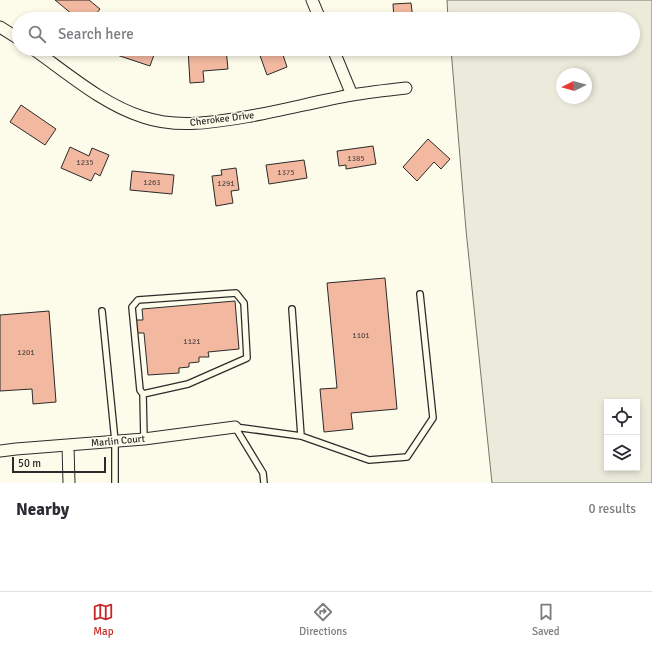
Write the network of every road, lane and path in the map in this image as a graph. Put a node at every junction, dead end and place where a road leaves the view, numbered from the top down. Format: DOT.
graph roads {
  1 [pos="312,0"];
  2 [pos="317,12"];
  3 [pos="0,27"];
  4 [pos="12,35"];
  5 [pos="43,56"];
  6 [pos="336,56"];
  7 [pos="406,88"];
  8 [pos="352,95"];
  9 [pos="420,294"];
  10 [pos="292,309"];
  11 [pos="102,311"];
  12 [pos="143,394"];
  13 [pos="235,427"];
  14 [pos="301,436"];
  15 [pos="144,439"];
  16 [pos="115,441"];
  17 [pos="68,445"];
  18 [pos="0,451"];
  19 [pos="69,483"];
  20 [pos="115,483"];
  21 [pos="264,483"];
  1 -- 2 [label="street"];
  3 -- 4 [label="street"];
  5 -- 8 [label="street, Cherokee Drive"];
  6 -- 8 [label="street"];
  7 -- 8 [label="street, Cherokee Drive"];
  9 -- 14 [label="lane"];
  10 -- 14 [label="lane"];
  11 -- 16 [label="lane"];
  12 -- 12 [label="lane"];
  12 -- 15 [label="lane"];
  13 -- 14 [label="lane"];
  13 -- 15 [label="street, Marlin Court"];
  13 -- 21 [label="lane"];
  15 -- 16 [label="street, Marlin Court"];
  16 -- 17 [label="street, Marlin Court"];
  16 -- 20 [label="lane"];
  17 -- 18 [label="street, Marlin Court"];
  17 -- 19 [label="street"];
}
